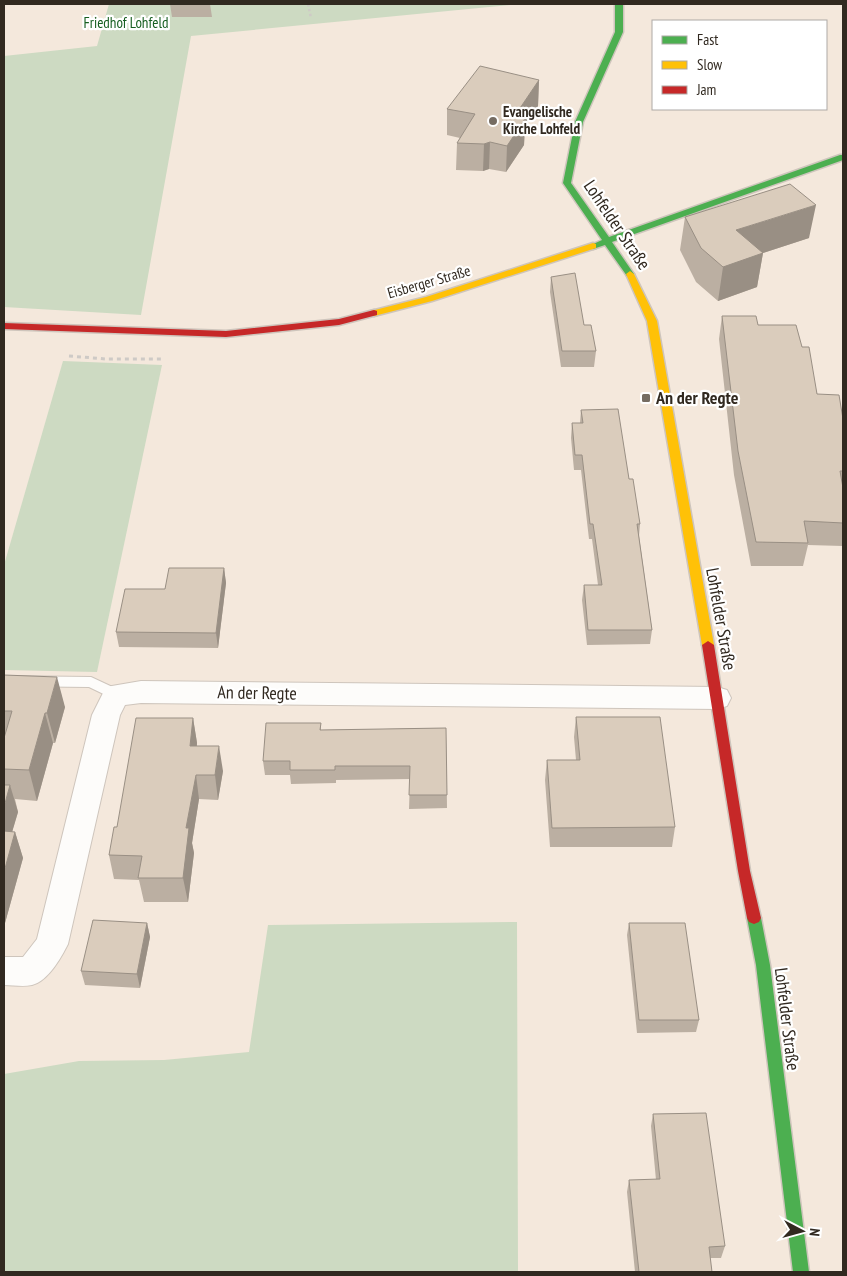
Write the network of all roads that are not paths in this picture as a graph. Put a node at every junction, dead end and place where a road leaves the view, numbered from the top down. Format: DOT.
graph roads {
  1 [pos="619,4"];
  2 [pos="843,157"];
  3 [pos="608,241"];
  4 [pos="4,326"];
  5 [pos="4,681"];
  6 [pos="116,695"];
  7 [pos="717,698"];
  8 [pos="4,971"];
  9 [pos="802,1272"];
  1 -- 3 [label="street, Lohfelder Straße"];
  2 -- 3 [label="street, Eisberger Straße"];
  3 -- 4 [label="street, Eisberger Straße"];
  3 -- 7 [label="street, Lohfelder Straße"];
  5 -- 6 [label="lane"];
  6 -- 7 [label="street, An der Regte"];
  6 -- 8 [label="street"];
  7 -- 9 [label="street, Lohfelder Straße"];
}
